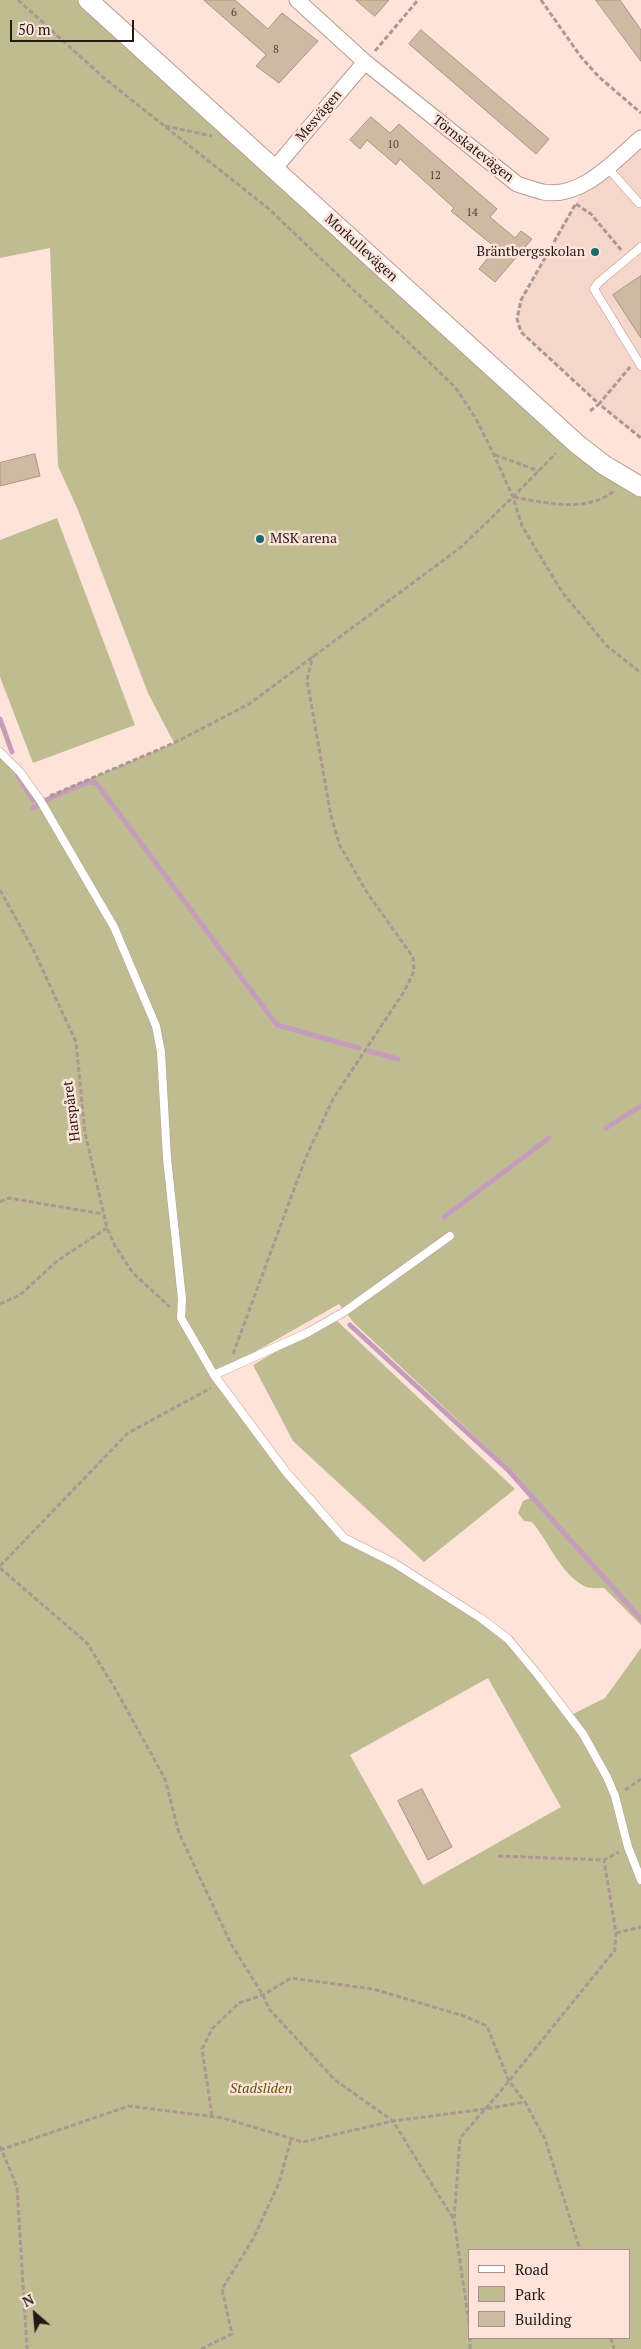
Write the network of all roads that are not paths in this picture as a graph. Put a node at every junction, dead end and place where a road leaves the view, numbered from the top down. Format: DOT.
graph roads {
  1 [pos="88,0"];
  2 [pos="297,0"];
  3 [pos="364,62"];
  4 [pos="641,138"];
  5 [pos="607,166"];
  6 [pos="274,169"];
  7 [pos="639,203"];
  8 [pos="641,247"];
  9 [pos="639,363"];
  10 [pos="634,483"];
  11 [pos="0,752"];
  12 [pos="450,1236"];
  13 [pos="214,1375"];
  14 [pos="641,1880"];
  1 -- 6 [label="street, Morkullevägen"];
  2 -- 3 [label="street, Törnskatevägen"];
  3 -- 5 [label="street, Törnskatevägen"];
  3 -- 6 [label="street, Mesvägen"];
  4 -- 5 [label="street, Törnskatevägen"];
  5 -- 7 [label="lane"];
  6 -- 10 [label="street, Morkullevägen"];
  8 -- 9 [label="lane"];
  11 -- 13 [label="lane"];
  12 -- 13 [label="lane"];
  13 -- 14 [label="lane"];
}
